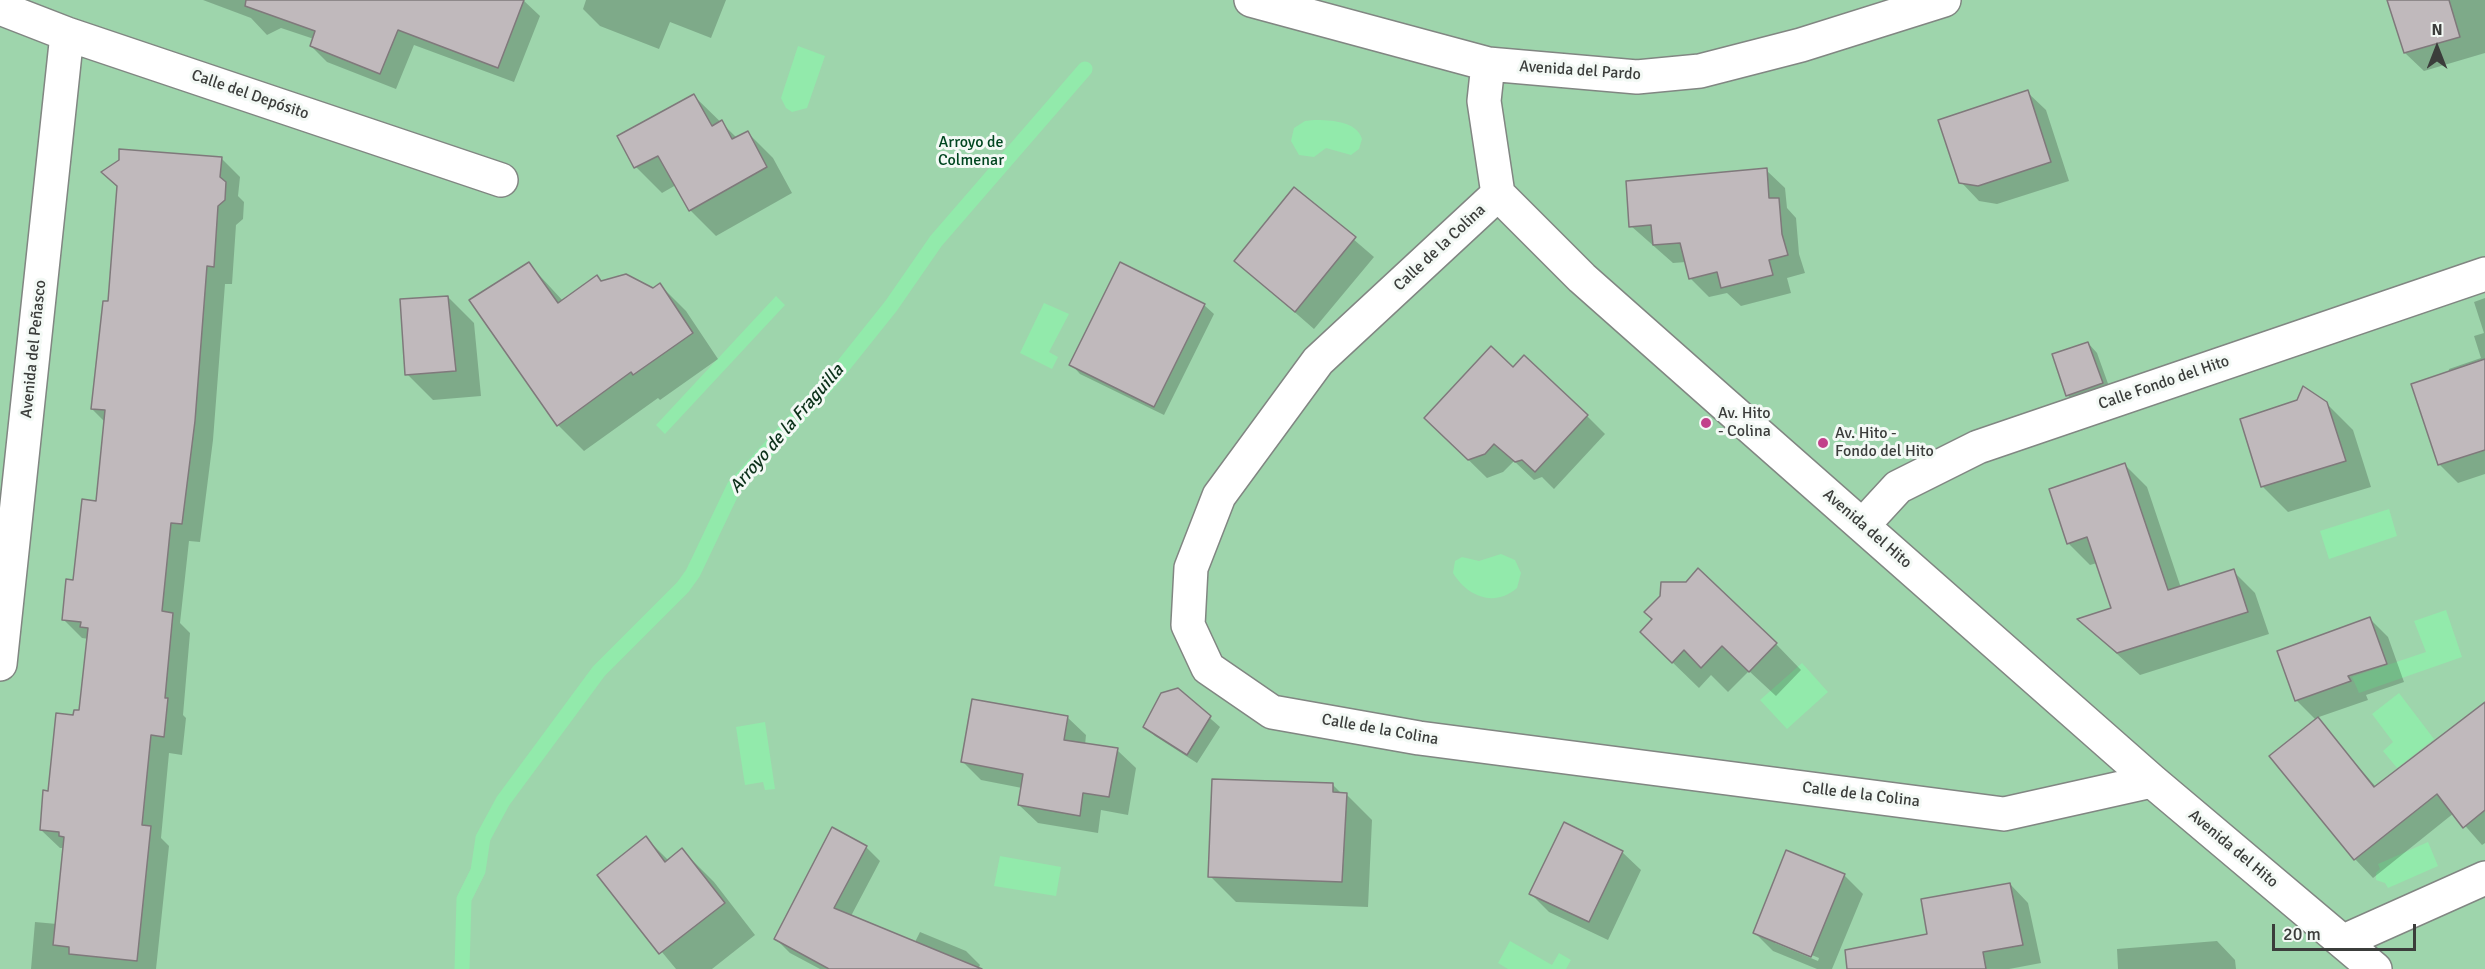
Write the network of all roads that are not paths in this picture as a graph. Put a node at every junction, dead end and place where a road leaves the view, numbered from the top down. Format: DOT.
graph roads {
  1 [pos="1251,0"];
  2 [pos="1944,0"];
  3 [pos="0,8"];
  4 [pos="67,34"];
  5 [pos="1488,64"];
  6 [pos="501,180"];
  7 [pos="1498,194"];
  8 [pos="2485,274"];
  9 [pos="1863,525"];
  10 [pos="0,664"];
  11 [pos="2152,781"];
  12 [pos="2485,878"];
  13 [pos="2344,942"];
  14 [pos="2375,969"];
  1 -- 5 [label="street, Avenida del Pardo"];
  2 -- 5 [label="street, Avenida del Pardo"];
  3 -- 4 [label="street, Calle del Depósito"];
  4 -- 6 [label="street, Calle del Depósito"];
  4 -- 10 [label="street, Avenida del Peñasco"];
  5 -- 7 [label="street"];
  7 -- 9 [label="street, Avenida del Hito"];
  7 -- 11 [label="street, Calle de la Colina"];
  8 -- 9 [label="street, Calle Fondo del Hito"];
  9 -- 11 [label="street, Avenida del Hito"];
  11 -- 13 [label="street, Avenida del Hito"];
  12 -- 13 [label="street"];
  13 -- 14 [label="street, Avenida del Hito"];
}
